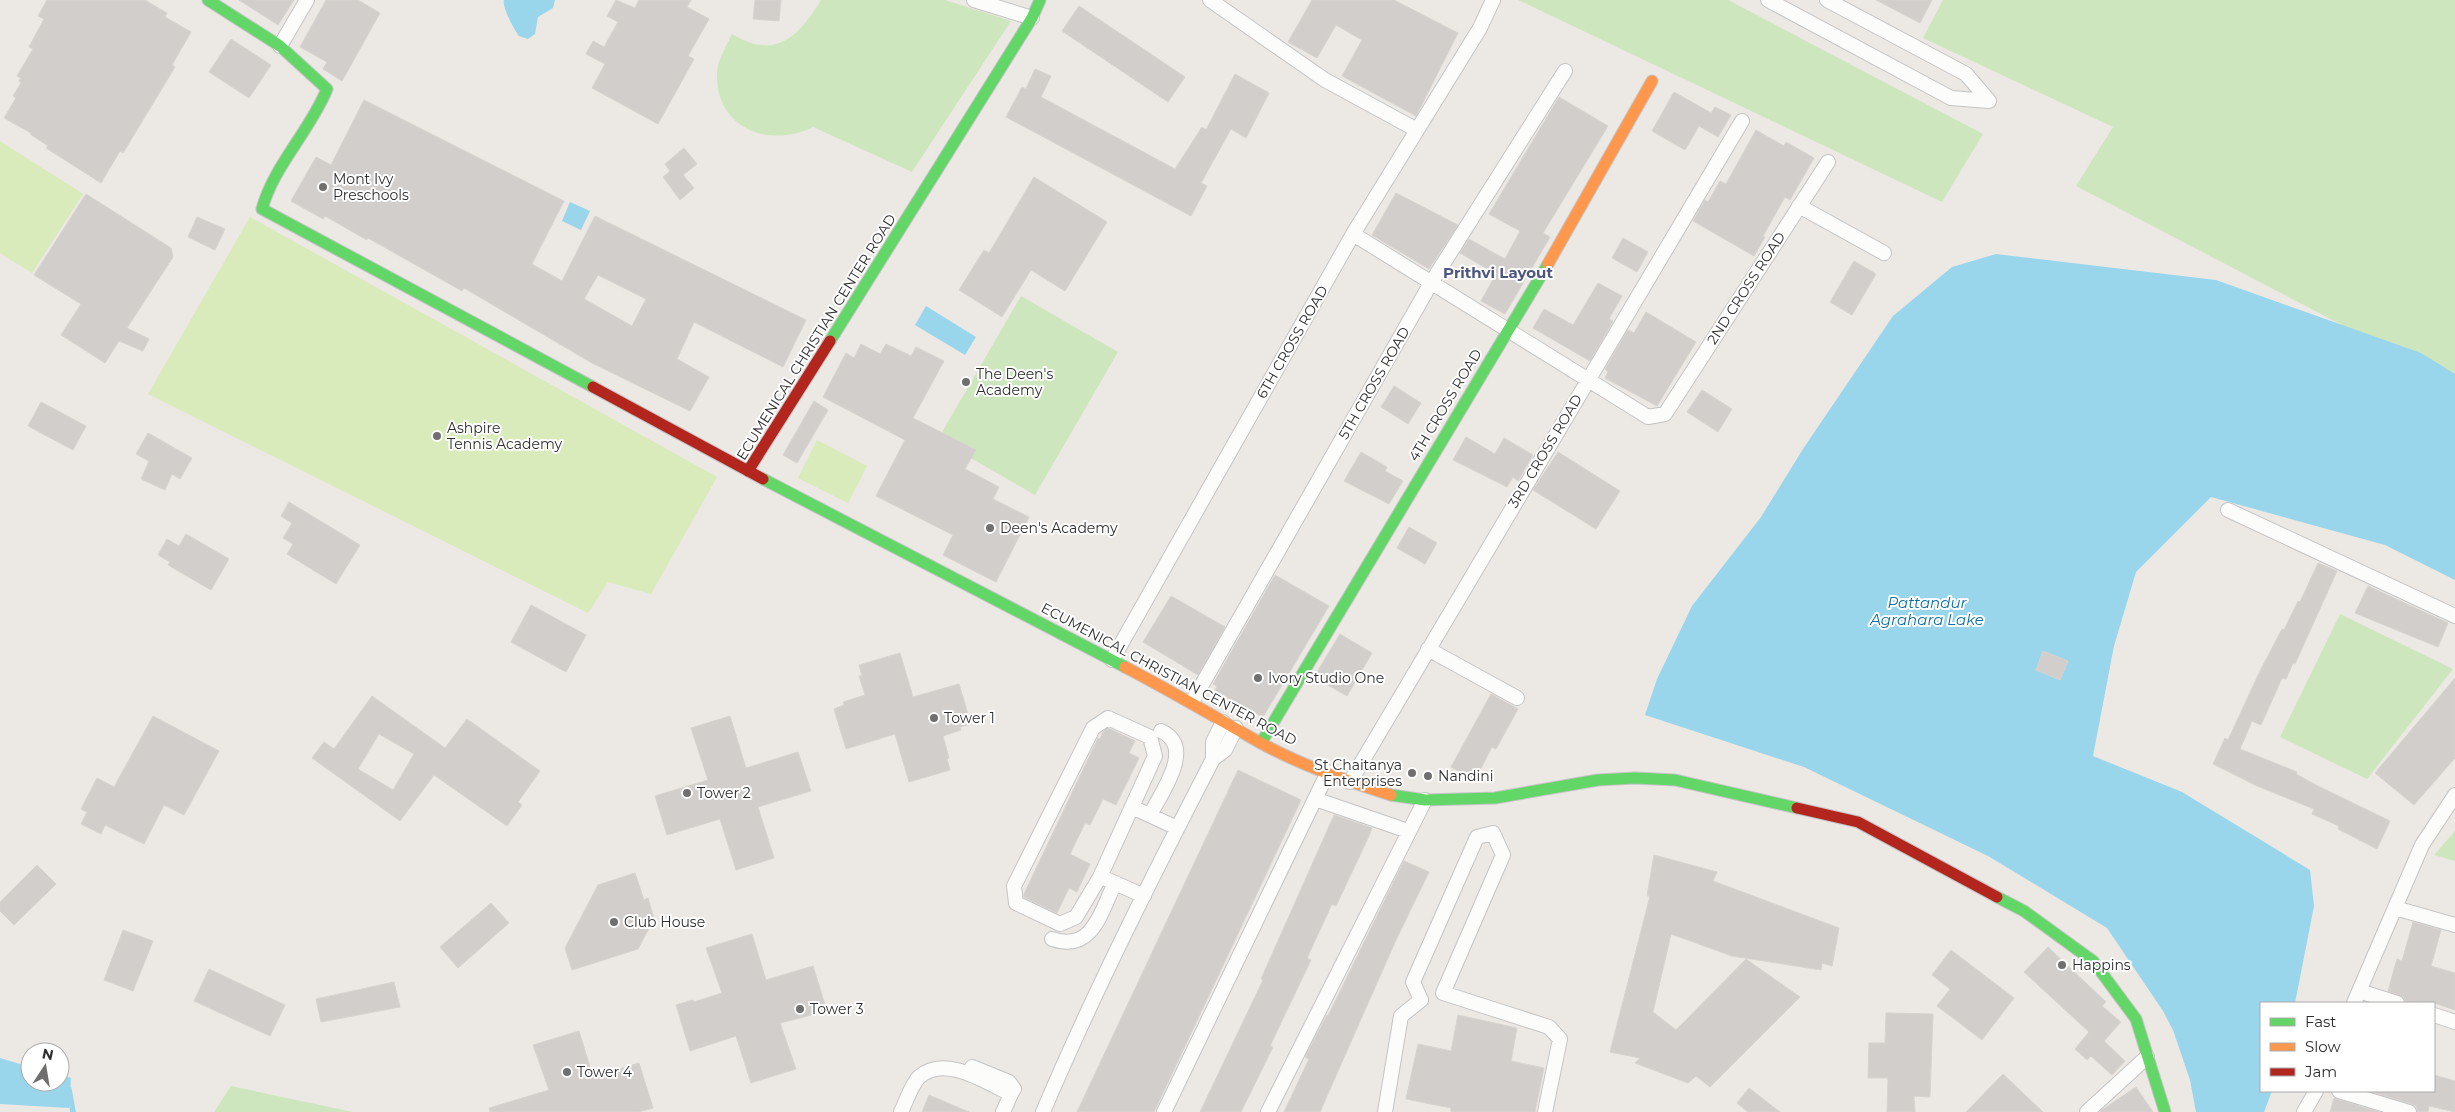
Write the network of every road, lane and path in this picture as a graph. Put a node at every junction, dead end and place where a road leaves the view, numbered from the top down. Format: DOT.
graph roads {
  1 [pos="208,0"];
  2 [pos="307,0"];
  3 [pos="974,0"];
  4 [pos="1040,0"];
  5 [pos="1210,0"];
  6 [pos="1493,0"];
  7 [pos="1768,0"];
  8 [pos="1827,0"];
  9 [pos="1032,18"];
  10 [pos="280,46"];
  11 [pos="1565,71"];
  12 [pos="1652,81"];
  13 [pos="1742,121"];
  14 [pos="1417,130"];
  15 [pos="1828,162"];
  16 [pos="1799,206"];
  17 [pos="1353,234"];
  18 [pos="1884,253"];
  19 [pos="1431,283"];
  20 [pos="1508,330"];
  21 [pos="1587,379"];
  22 [pos="748,471"];
  23 [pos="2228,510"];
  24 [pos="2455,616"];
  25 [pos="1428,649"];
  26 [pos="1112,660"];
  27 [pos="1517,698"];
  28 [pos="1192,702"];
  29 [pos="1230,725"];
  30 [pos="1161,731"];
  31 [pos="1262,743"];
  32 [pos="1328,772"];
  33 [pos="1350,782"];
  34 [pos="2455,795"];
  35 [pos="1315,799"];
  36 [pos="1424,800"];
  37 [pos="1132,807"];
  38 [pos="1150,816"];
  39 [pos="1177,828"];
  40 [pos="1408,831"];
  41 [pos="1100,877"];
  42 [pos="1114,883"];
  43 [pos="1144,896"];
  44 [pos="2395,908"];
  45 [pos="2455,925"];
  46 [pos="1052,939"];
  47 [pos="2357,997"];
  48 [pos="2390,1002"];
  49 [pos="2435,1015"];
  50 [pos="2455,1022"];
  51 [pos="2147,1057"];
  52 [pos="972,1067"];
  53 [pos="2315,1092"];
  54 [pos="2342,1092"];
  55 [pos="1010,1094"];
  56 [pos="901,1112"];
  57 [pos="1003,1112"];
  58 [pos="1043,1112"];
  59 [pos="1164,1112"];
  60 [pos="1268,1112"];
  61 [pos="1385,1112"];
  62 [pos="1545,1112"];
  63 [pos="2087,1112"];
  64 [pos="2165,1112"];
  65 [pos="2304,1112"];
  66 [pos="2409,1112"];
  1 -- 10 [label="street"];
  2 -- 10 [label="street"];
  3 -- 9 [label="street"];
  4 -- 9 [label="street, ECUMENICAL CHRISTIAN CENTER ROAD"];
  5 -- 14 [label="street"];
  6 -- 14 [label="street, 6TH CROSS ROAD"];
  7 -- 8 [label="street"];
  9 -- 22 [label="street, ECUMENICAL CHRISTIAN CENTER ROAD"];
  10 -- 22 [label="street"];
  11 -- 19 [label="street, 5TH CROSS ROAD"];
  12 -- 20 [label="street, 4TH CROSS ROAD"];
  13 -- 21 [label="street, 3RD CROSS ROAD"];
  14 -- 17 [label="street, 6TH CROSS ROAD"];
  15 -- 16 [label="street, 2ND CROSS ROAD"];
  16 -- 18 [label="street"];
  16 -- 21 [label="street, 2ND CROSS ROAD"];
  17 -- 19 [label="street"];
  17 -- 26 [label="street, 6TH CROSS ROAD"];
  19 -- 20 [label="street"];
  19 -- 28 [label="street, 5TH CROSS ROAD"];
  20 -- 21 [label="street"];
  20 -- 31 [label="street, 4TH CROSS ROAD"];
  21 -- 25 [label="street, 3RD CROSS ROAD"];
  22 -- 26 [label="street, ECUMENICAL CHRISTIAN CENTER ROAD"];
  23 -- 24 [label="street"];
  25 -- 27 [label="street"];
  25 -- 33 [label="street, 3RD CROSS ROAD"];
  26 -- 28 [label="street, ECUMENICAL CHRISTIAN CENTER ROAD"];
  28 -- 29 [label="street, ECUMENICAL CHRISTIAN CENTER ROAD"];
  29 -- 31 [label="street, ECUMENICAL CHRISTIAN CENTER ROAD"];
  29 -- 39 [label="street"];
  30 -- 38 [label="street"];
  31 -- 32 [label="street, ECUMENICAL CHRISTIAN CENTER ROAD"];
  32 -- 33 [label="street, ECUMENICAL CHRISTIAN CENTER ROAD"];
  32 -- 35 [label="street"];
  33 -- 36 [label="street, ECUMENICAL CHRISTIAN CENTER ROAD"];
  34 -- 44 [label="street"];
  35 -- 40 [label="street"];
  35 -- 59 [label="street"];
  36 -- 40 [label="street"];
  36 -- 51 [label="street, ECUMENICAL CHRISTIAN CENTER ROAD"];
  37 -- 38 [label="street"];
  37 -- 41 [label="street"];
  37 -- 41 [label="street"];
  38 -- 39 [label="street"];
  39 -- 43 [label="street"];
  40 -- 60 [label="street"];
  41 -- 42 [label="street"];
  42 -- 43 [label="street"];
  42 -- 46 [label="street"];
  43 -- 58 [label="street"];
  44 -- 45 [label="street"];
  44 -- 47 [label="street"];
  47 -- 48 [label="street"];
  49 -- 50 [label="street"];
  51 -- 63 [label="street"];
  51 -- 64 [label="street, ECUMENICAL CHRISTIAN CENTER ROAD"];
  52 -- 55 [label="street"];
  53 -- 65 [label="street"];
  54 -- 66 [label="street"];
  55 -- 56 [label="street"];
  55 -- 57 [label="street"];
  61 -- 62 [label="street"];
}
